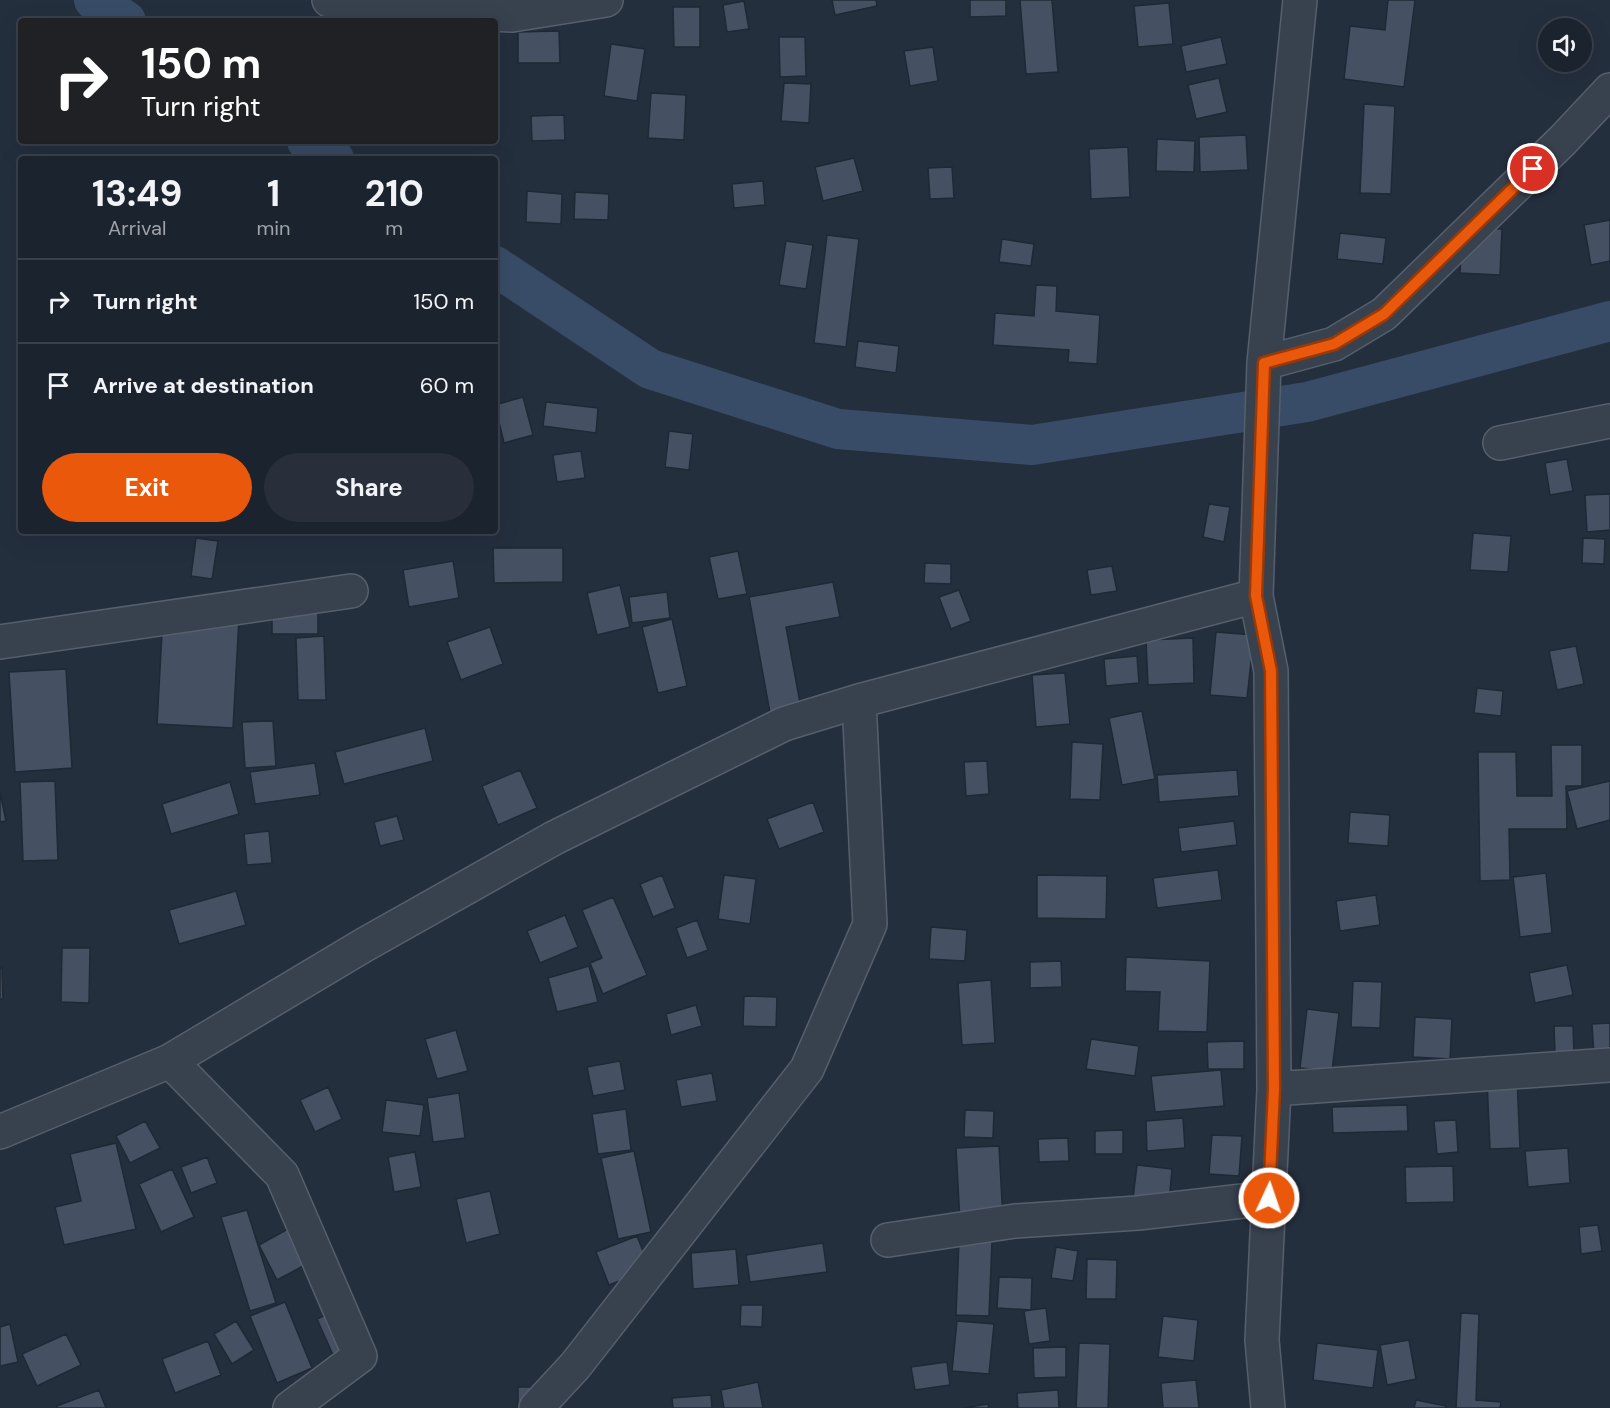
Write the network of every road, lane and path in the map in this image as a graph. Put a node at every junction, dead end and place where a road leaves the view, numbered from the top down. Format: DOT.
graph roads {
  1 [pos="329,0"];
  2 [pos="606,0"];
  3 [pos="1300,0"];
  4 [pos="1610,90"];
  5 [pos="1263,374"];
  6 [pos="1610,421"];
  7 [pos="1500,443"];
  8 [pos="351,591"];
  9 [pos="1256,596"];
  10 [pos="0,642"];
  11 [pos="860,701"];
  12 [pos="170,1061"];
  13 [pos="1610,1065"];
  14 [pos="1274,1089"];
  15 [pos="0,1132"];
  16 [pos="1269,1198"];
  17 [pos="888,1240"];
  18 [pos="553,1404"];
  19 [pos="291,1408"];
  20 [pos="1268,1408"];
  1 -- 2 [label="street"];
  3 -- 5 [label="street"];
  4 -- 5 [label="street"];
  5 -- 9 [label="street"];
  6 -- 7 [label="street"];
  8 -- 10 [label="street"];
  9 -- 11 [label="street"];
  9 -- 14 [label="street"];
  11 -- 12 [label="street"];
  11 -- 18 [label="street"];
  12 -- 15 [label="street"];
  12 -- 19 [label="street"];
  13 -- 14 [label="street"];
  14 -- 16 [label="street"];
  16 -- 17 [label="street"];
  16 -- 20 [label="street"];
}
